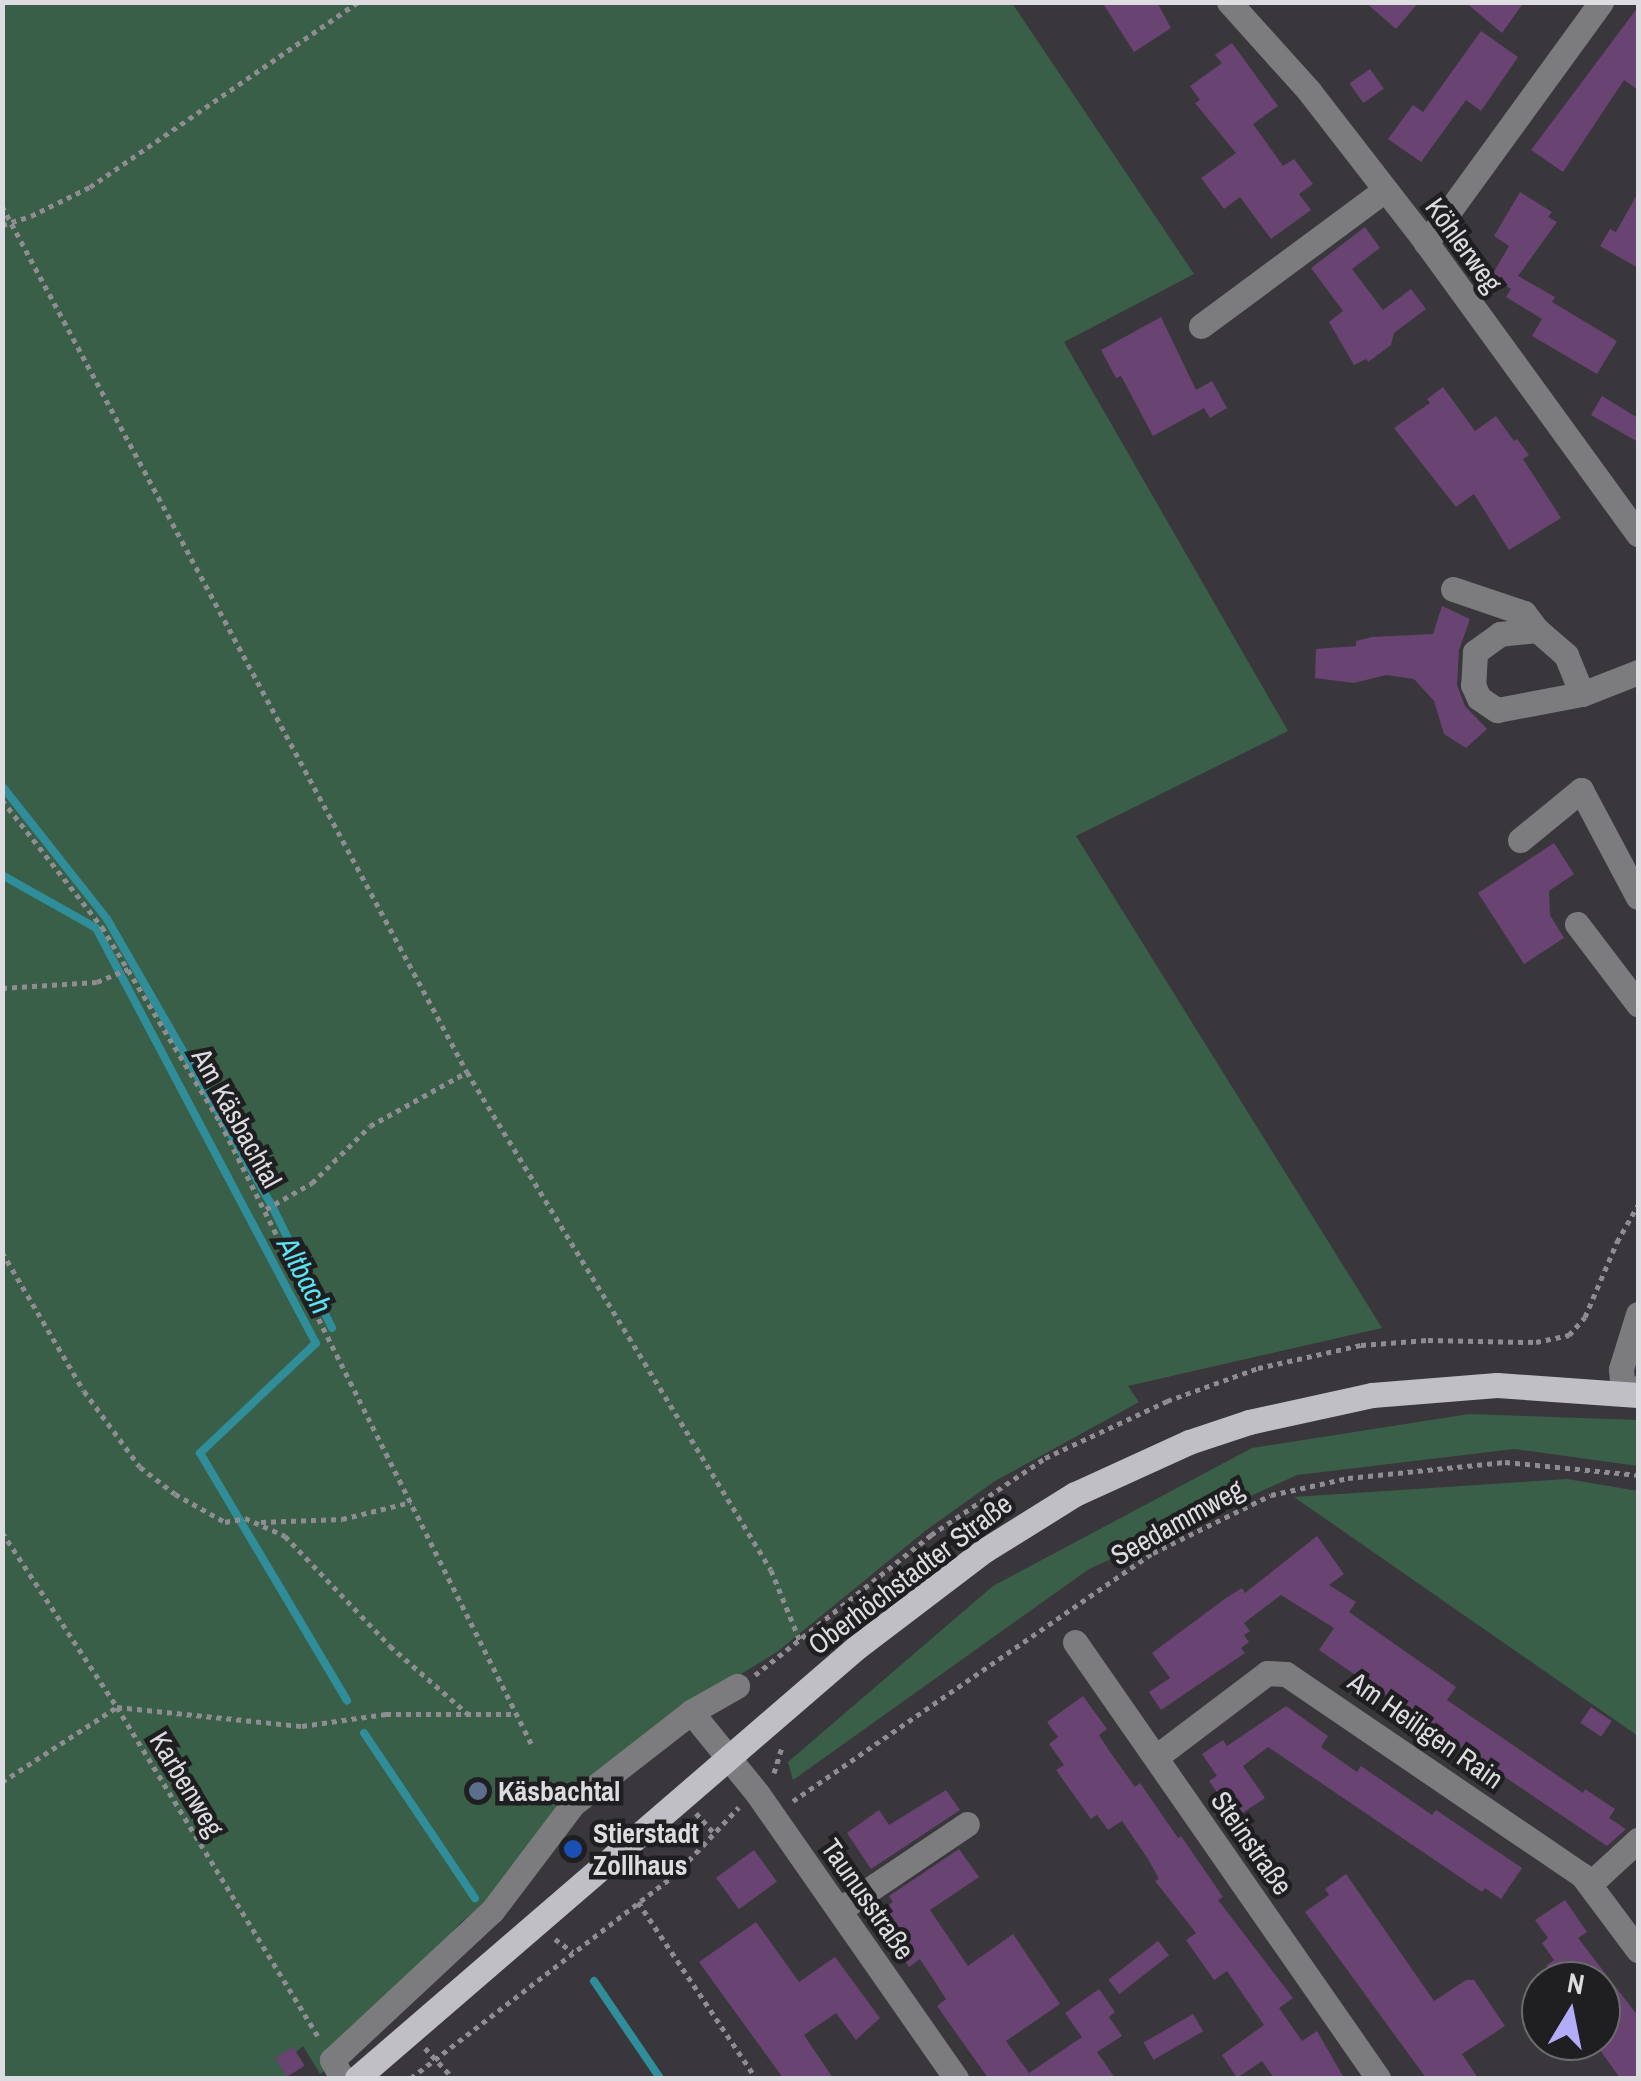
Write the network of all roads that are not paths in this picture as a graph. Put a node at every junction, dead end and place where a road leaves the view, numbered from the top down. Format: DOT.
graph roads {
  1 [pos="1229,2"];
  2 [pos="1601,2"];
  3 [pos="1385,190"];
  4 [pos="1426,243"];
  5 [pos="1202,326"];
  6 [pos="1638,534"];
  7 [pos="1452,589"];
  8 [pos="1536,630"];
  9 [pos="1638,672"];
  10 [pos="1582,694"];
  11 [pos="1520,840"];
  12 [pos="1638,897"];
  13 [pos="1577,924"];
  14 [pos="1638,1004"];
  15 [pos="1638,1314"];
  16 [pos="1633,1392"];
  17 [pos="1075,1642"];
  18 [pos="737,1686"];
  19 [pos="691,1712"];
  20 [pos="727,1756"];
  21 [pos="1156,1757"];
  22 [pos="967,1824"];
  23 [pos="1638,1840"];
  24 [pos="1590,1882"];
  25 [pos="839,1910"];
  26 [pos="1638,1950"];
  27 [pos="337,2069"];
  28 [pos="1371,2076"];
  29 [pos="357,2078"];
  30 [pos="956,2078"];
  1 -- 3 [label="street, Köhlerweg"];
  2 -- 4 [label="street"];
  3 -- 4 [label="street, Köhlerweg"];
  3 -- 5 [label="street"];
  4 -- 6 [label="street, Köhlerweg"];
  7 -- 8 [label="street"];
  8 -- 10 [label="street"];
  8 -- 10 [label="street"];
  9 -- 10 [label="street"];
  11 -- 12 [label="street"];
  13 -- 14 [label="street"];
  15 -- 16 [label="street, Oberhöchstadter Straße"];
  16 -- 20 [label="main road, Oberhöchstadter Straße"];
  17 -- 21 [label="street, Steinstraße"];
  18 -- 19 [label="street"];
  19 -- 20 [label="street, Taunusstraße"];
  19 -- 27 [label="street"];
  20 -- 25 [label="street, Taunusstraße"];
  20 -- 29 [label="main road, Oberhöchstadter Straße"];
  21 -- 24 [label="street, Am Heiligen Rain"];
  21 -- 28 [label="street, Steinstraße"];
  22 -- 25 [label="street"];
  23 -- 24 [label="street"];
  24 -- 26 [label="street, Am Heiligen Rain"];
  25 -- 30 [label="street, Taunusstraße"];
}
